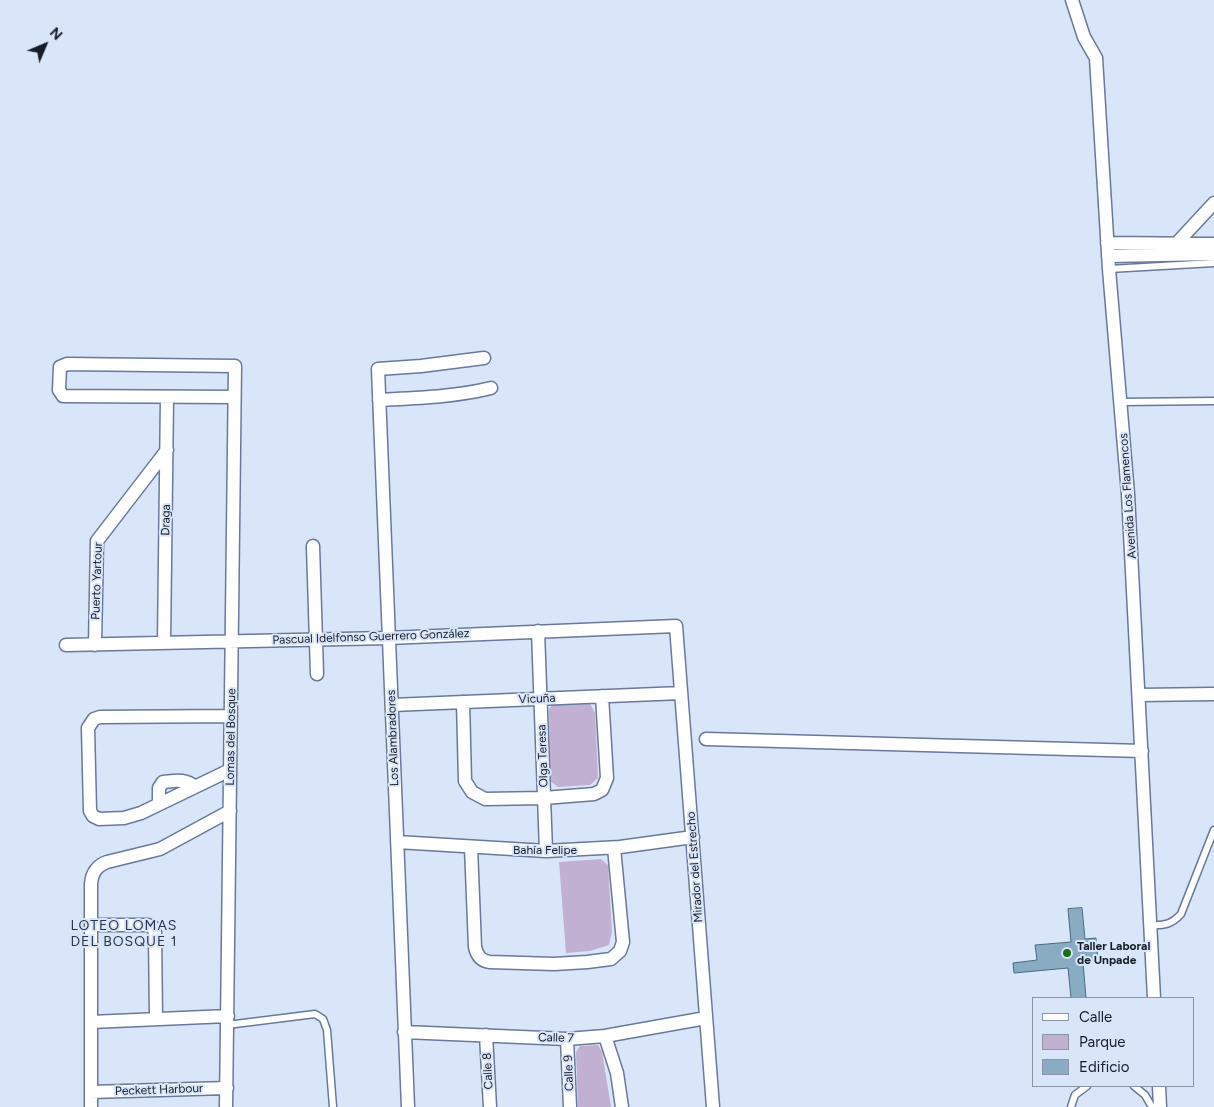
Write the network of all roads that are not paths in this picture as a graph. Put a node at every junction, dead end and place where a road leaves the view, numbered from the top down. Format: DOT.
graph roads {
  1 [pos="1072,0"];
  2 [pos="1214,203"];
  3 [pos="1176,244"];
  4 [pos="1214,244"];
  5 [pos="1108,250"];
  6 [pos="1214,254"];
  7 [pos="1214,263"];
  8 [pos="1109,269"];
  9 [pos="484,358"];
  10 [pos="491,388"];
  11 [pos="167,396"];
  12 [pos="234,397"];
  13 [pos="379,400"];
  14 [pos="1214,401"];
  15 [pos="1121,402"];
  16 [pos="167,450"];
  17 [pos="313,546"];
  18 [pos="676,626"];
  19 [pos="538,631"];
  20 [pos="388,638"];
  21 [pos="316,639"];
  22 [pos="232,642"];
  23 [pos="164,643"];
  24 [pos="95,645"];
  25 [pos="66,646"];
  26 [pos="317,674"];
  27 [pos="681,693"];
  28 [pos="1214,694"];
  29 [pos="1139,695"];
  30 [pos="602,696"];
  31 [pos="540,699"];
  32 [pos="463,702"];
  33 [pos="392,704"];
  34 [pos="231,716"];
  35 [pos="706,739"];
  36 [pos="1142,751"];
  37 [pos="230,770"];
  38 [pos="194,787"];
  39 [pos="544,798"];
  40 [pos="160,804"];
  41 [pos="230,811"];
  42 [pos="1214,830"];
  43 [pos="693,837"];
  44 [pos="396,842"];
  45 [pos="471,848"];
  46 [pos="614,848"];
  47 [pos="546,851"];
  48 [pos="91,925"];
  49 [pos="1150,925"];
  50 [pos="1154,997"];
  51 [pos="706,1018"];
  52 [pos="156,1019"];
  53 [pos="227,1021"];
  54 [pos="91,1022"];
  55 [pos="404,1032"];
  56 [pos="486,1035"];
  57 [pos="605,1036"];
  58 [pos="567,1039"];
  59 [pos="1086,1087"];
  60 [pos="1135,1087"];
  61 [pos="1159,1087"];
  62 [pos="227,1088"];
  63 [pos="91,1092"];
  64 [pos="91,1107"];
  65 [pos="226,1107"];
  66 [pos="333,1107"];
  67 [pos="408,1107"];
  68 [pos="490,1107"];
  69 [pos="570,1107"];
  70 [pos="622,1107"];
  71 [pos="713,1107"];
  72 [pos="1070,1107"];
  73 [pos="1152,1107"];
  74 [pos="1160,1107"];
  1 -- 5 [label="street, Avenida Los Flamencos"];
  2 -- 3 [label="street"];
  3 -- 4 [label="street"];
  3 -- 5 [label="street"];
  5 -- 6 [label="street"];
  5 -- 8 [label="street, Avenida Los Flamencos"];
  7 -- 8 [label="lane"];
  8 -- 15 [label="street, Avenida Los Flamencos"];
  9 -- 13 [label="street, Los Alambradores"];
  10 -- 13 [label="street"];
  11 -- 12 [label="street"];
  11 -- 12 [label="street, Lomas del Bosque"];
  11 -- 16 [label="street, Draga"];
  12 -- 22 [label="street, Lomas del Bosque"];
  13 -- 20 [label="street, Los Alambradores"];
  14 -- 15 [label="lane"];
  15 -- 29 [label="street, Avenida Los Flamencos"];
  16 -- 23 [label="street, Draga"];
  16 -- 24 [label="street, Puerto Yartour"];
  17 -- 21 [label="street"];
  18 -- 19 [label="street, Pascual Idelfonso Guerrero González"];
  18 -- 27 [label="street, Mirador del Estrecho"];
  19 -- 20 [label="street, Pascual Idelfonso Guerrero González"];
  19 -- 31 [label="street, Olga Teresa"];
  20 -- 21 [label="street, Pascual Idelfonso Guerrero González"];
  20 -- 33 [label="street, Los Alambradores"];
  21 -- 22 [label="street, Pascual Idelfonso Guerrero González"];
  21 -- 26 [label="street"];
  22 -- 23 [label="street, Pascual Idelfonso Guerrero González"];
  22 -- 34 [label="street, Lomas del Bosque"];
  23 -- 24 [label="street, Pascual Idelfonso Guerrero González"];
  24 -- 25 [label="street, Pascual Idelfonso Guerrero González"];
  27 -- 30 [label="street, Vicuña"];
  27 -- 43 [label="street, Mirador del Estrecho"];
  28 -- 29 [label="street"];
  29 -- 36 [label="street, Avenida Los Flamencos"];
  30 -- 31 [label="street, Vicuña"];
  30 -- 39 [label="street"];
  31 -- 32 [label="street, Vicuña"];
  31 -- 39 [label="street, Olga Teresa"];
  32 -- 33 [label="street, Vicuña"];
  32 -- 39 [label="street"];
  33 -- 44 [label="street, Los Alambradores"];
  34 -- 37 [label="street, Lomas del Bosque"];
  34 -- 40 [label="street"];
  35 -- 36 [label="street"];
  36 -- 49 [label="street, Avenida Los Flamencos"];
  37 -- 38 [label="street"];
  37 -- 41 [label="street, Lomas del Bosque"];
  38 -- 40 [label="street"];
  38 -- 40 [label="street"];
  39 -- 47 [label="street, Olga Teresa"];
  41 -- 48 [label="street"];
  41 -- 53 [label="street, Lomas del Bosque"];
  42 -- 49 [label="lane"];
  43 -- 46 [label="street, Bahía Felipe"];
  43 -- 51 [label="street, Mirador del Estrecho"];
  44 -- 45 [label="street, Bahía Felipe"];
  44 -- 55 [label="street, Los Alambradores"];
  45 -- 46 [label="street"];
  45 -- 47 [label="street, Bahía Felipe"];
  46 -- 47 [label="street, Bahía Felipe"];
  48 -- 52 [label="street"];
  48 -- 54 [label="street"];
  49 -- 50 [label="street, Avenida Los Flamencos"];
  51 -- 57 [label="street, Calle 7"];
  51 -- 71 [label="street, Mirador del Estrecho"];
  52 -- 53 [label="street"];
  52 -- 54 [label="street"];
  53 -- 62 [label="street, Lomas del Bosque"];
  53 -- 66 [label="lane"];
  54 -- 63 [label="street"];
  55 -- 56 [label="street, Calle 7"];
  55 -- 67 [label="street, Los Alambradores"];
  56 -- 58 [label="street, Calle 7"];
  56 -- 68 [label="street, Calle 8"];
  57 -- 58 [label="street, Calle 7"];
  57 -- 70 [label="street"];
  58 -- 69 [label="street, Calle 9"];
  59 -- 72 [label="lane"];
  60 -- 73 [label="lane"];
  61 -- 74 [label="street"];
  62 -- 63 [label="street, Peckett Harbour"];
  62 -- 65 [label="street, Lomas del Bosque"];
  63 -- 64 [label="street"];
}
